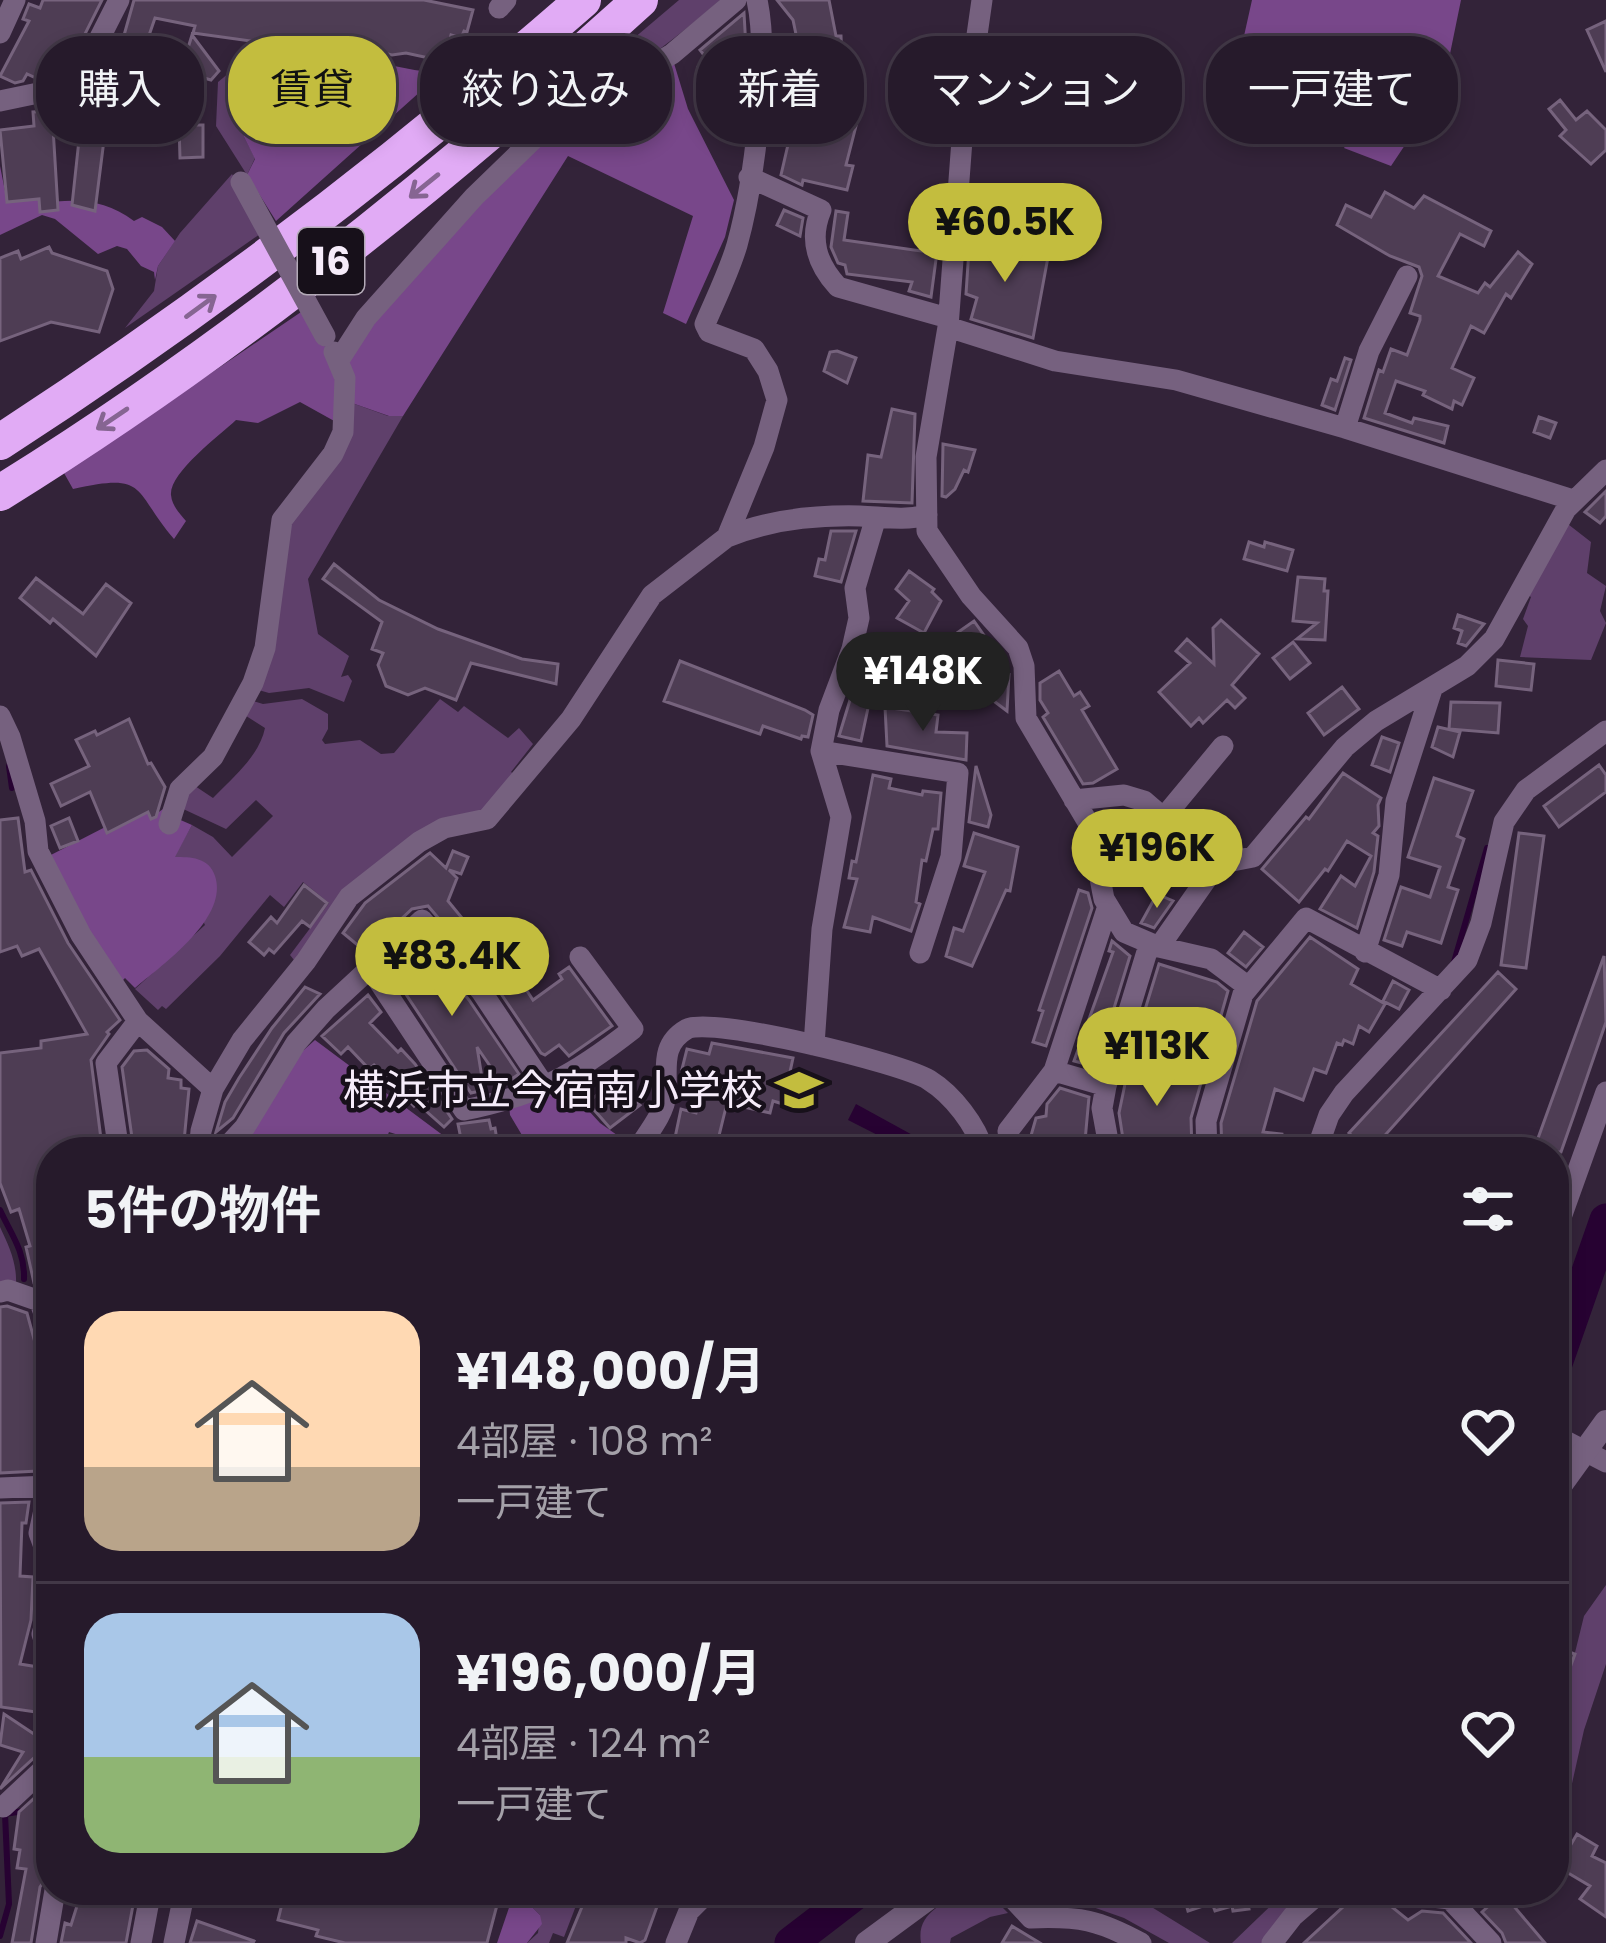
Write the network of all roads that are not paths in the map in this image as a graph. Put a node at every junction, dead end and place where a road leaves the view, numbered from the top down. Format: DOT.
graph roads {
  1 [pos="15,0"];
  2 [pos="118,0"];
  3 [pos="584,0"];
  4 [pos="640,0"];
  5 [pos="736,0"];
  6 [pos="757,0"];
  7 [pos="982,0"];
  8 [pos="0,33"];
  9 [pos="0,100"];
  10 [pos="748,177"];
  11 [pos="241,182"];
  12 [pos="1407,276"];
  13 [pos="948,322"];
  14 [pos="339,360"];
  15 [pos="1345,428"];
  16 [pos="0,442"];
  17 [pos="1606,470"];
  18 [pos="0,493"];
  19 [pos="1573,500"];
  20 [pos="876,517"];
  21 [pos="921,522"];
  22 [pos="727,537"];
  23 [pos="1432,689"];
  24 [pos="0,716"];
  25 [pos="1606,731"];
  26 [pos="1223,746"];
  27 [pos="821,751"];
  28 [pos="1074,800"];
  29 [pos="1165,816"];
  30 [pos="169,824"];
  31 [pos="1217,864"];
  32 [pos="1108,906"];
  33 [pos="1154,946"];
  34 [pos="920,952"];
  35 [pos="1365,952"];
  36 [pos="580,957"];
  37 [pos="372,970"];
  38 [pos="1247,986"];
  39 [pos="1441,990"];
  40 [pos="138,1021"];
  41 [pos="1121,1035"];
  42 [pos="814,1045"];
  43 [pos="1054,1071"];
  44 [pos="1219,1074"];
  45 [pos="545,1087"];
  46 [pos="1106,1087"];
  47 [pos="213,1089"];
  48 [pos="1606,1091"];
  49 [pos="116,1137"];
  50 [pos="200,1137"];
  51 [pos="236,1137"];
  52 [pos="645,1137"];
  53 [pos="977,1137"];
  54 [pos="1009,1137"];
  55 [pos="1107,1137"];
  56 [pos="1207,1137"];
  57 [pos="1321,1137"];
  58 [pos="1569,1195"];
  59 [pos="0,1292"];
  60 [pos="36,1300"];
  61 [pos="1606,1422"];
  62 [pos="1596,1456"];
  63 [pos="1569,1480"];
  64 [pos="36,1484"];
  65 [pos="0,1488"];
  66 [pos="36,1776"];
  67 [pos="3,1807"];
  68 [pos="52,1905"];
  69 [pos="148,1905"];
  70 [pos="182,1905"];
  71 [pos="695,1905"];
  72 [pos="919,1905"];
  73 [pos="1019,1905"];
  74 [pos="1306,1905"];
  75 [pos="1456,1905"];
  76 [pos="46,1943"];
  77 [pos="141,1943"];
  78 [pos="174,1943"];
  79 [pos="676,1943"];
  80 [pos="867,1943"];
  81 [pos="1141,1943"];
  82 [pos="1272,1943"];
  83 [pos="1491,1943"];
  1 -- 8 [label="street"];
  2 -- 9 [label="street"];
  16 -- 3 [label="highway, 16, one-way"];
  4 -- 18 [label="highway, 16, one-way"];
  5 -- 14 [label="street"];
  6 -- 10 [label="street"];
  7 -- 13 [label="street"];
  10 -- 13 [label="street"];
  10 -- 22 [label="street"];
  11 -- 14 [label="street, bridge"];
  12 -- 15 [label="street"];
  13 -- 15 [label="street"];
  13 -- 21 [label="street"];
  14 -- 30 [label="street"];
  15 -- 19 [label="street"];
  17 -- 19 [label="street"];
  19 -- 23 [label="street"];
  20 -- 21 [label="street"];
  20 -- 22 [label="street"];
  20 -- 27 [label="street"];
  21 -- 28 [label="street"];
  22 -- 47 [label="street"];
  23 -- 31 [label="street"];
  23 -- 35 [label="street"];
  24 -- 40 [label="street"];
  25 -- 39 [label="street"];
  26 -- 29 [label="street"];
  27 -- 34 [label="street"];
  27 -- 42 [label="street"];
  28 -- 29 [label="street"];
  28 -- 32 [label="street"];
  29 -- 31 [label="street"];
  31 -- 33 [label="street"];
  32 -- 33 [label="street"];
  32 -- 43 [label="street"];
  33 -- 38 [label="street"];
  33 -- 41 [label="street"];
  35 -- 38 [label="street"];
  35 -- 39 [label="street"];
  36 -- 45 [label="street"];
  37 -- 45 [label="street"];
  37 -- 45 [label="street"];
  37 -- 51 [label="street"];
  38 -- 44 [label="street"];
  39 -- 57 [label="street"];
  40 -- 47 [label="street"];
  40 -- 49 [label="street"];
  41 -- 44 [label="street"];
  41 -- 46 [label="street"];
  42 -- 52 [label="street"];
  42 -- 53 [label="street"];
  43 -- 46 [label="street"];
  43 -- 54 [label="street"];
  44 -- 56 [label="street"];
  46 -- 55 [label="street"];
  47 -- 50 [label="street"];
  48 -- 58 [label="street"];
  59 -- 60 [label="street"];
  61 -- 62 [label="street"];
  62 -- 63 [label="street"];
  64 -- 65 [label="street"];
  66 -- 67 [label="street"];
  68 -- 76 [label="street"];
  69 -- 77 [label="street"];
  70 -- 78 [label="street"];
  71 -- 79 [label="street"];
  72 -- 80 [label="street"];
  73 -- 81 [label="street"];
  74 -- 82 [label="street"];
  75 -- 83 [label="street"];
}
